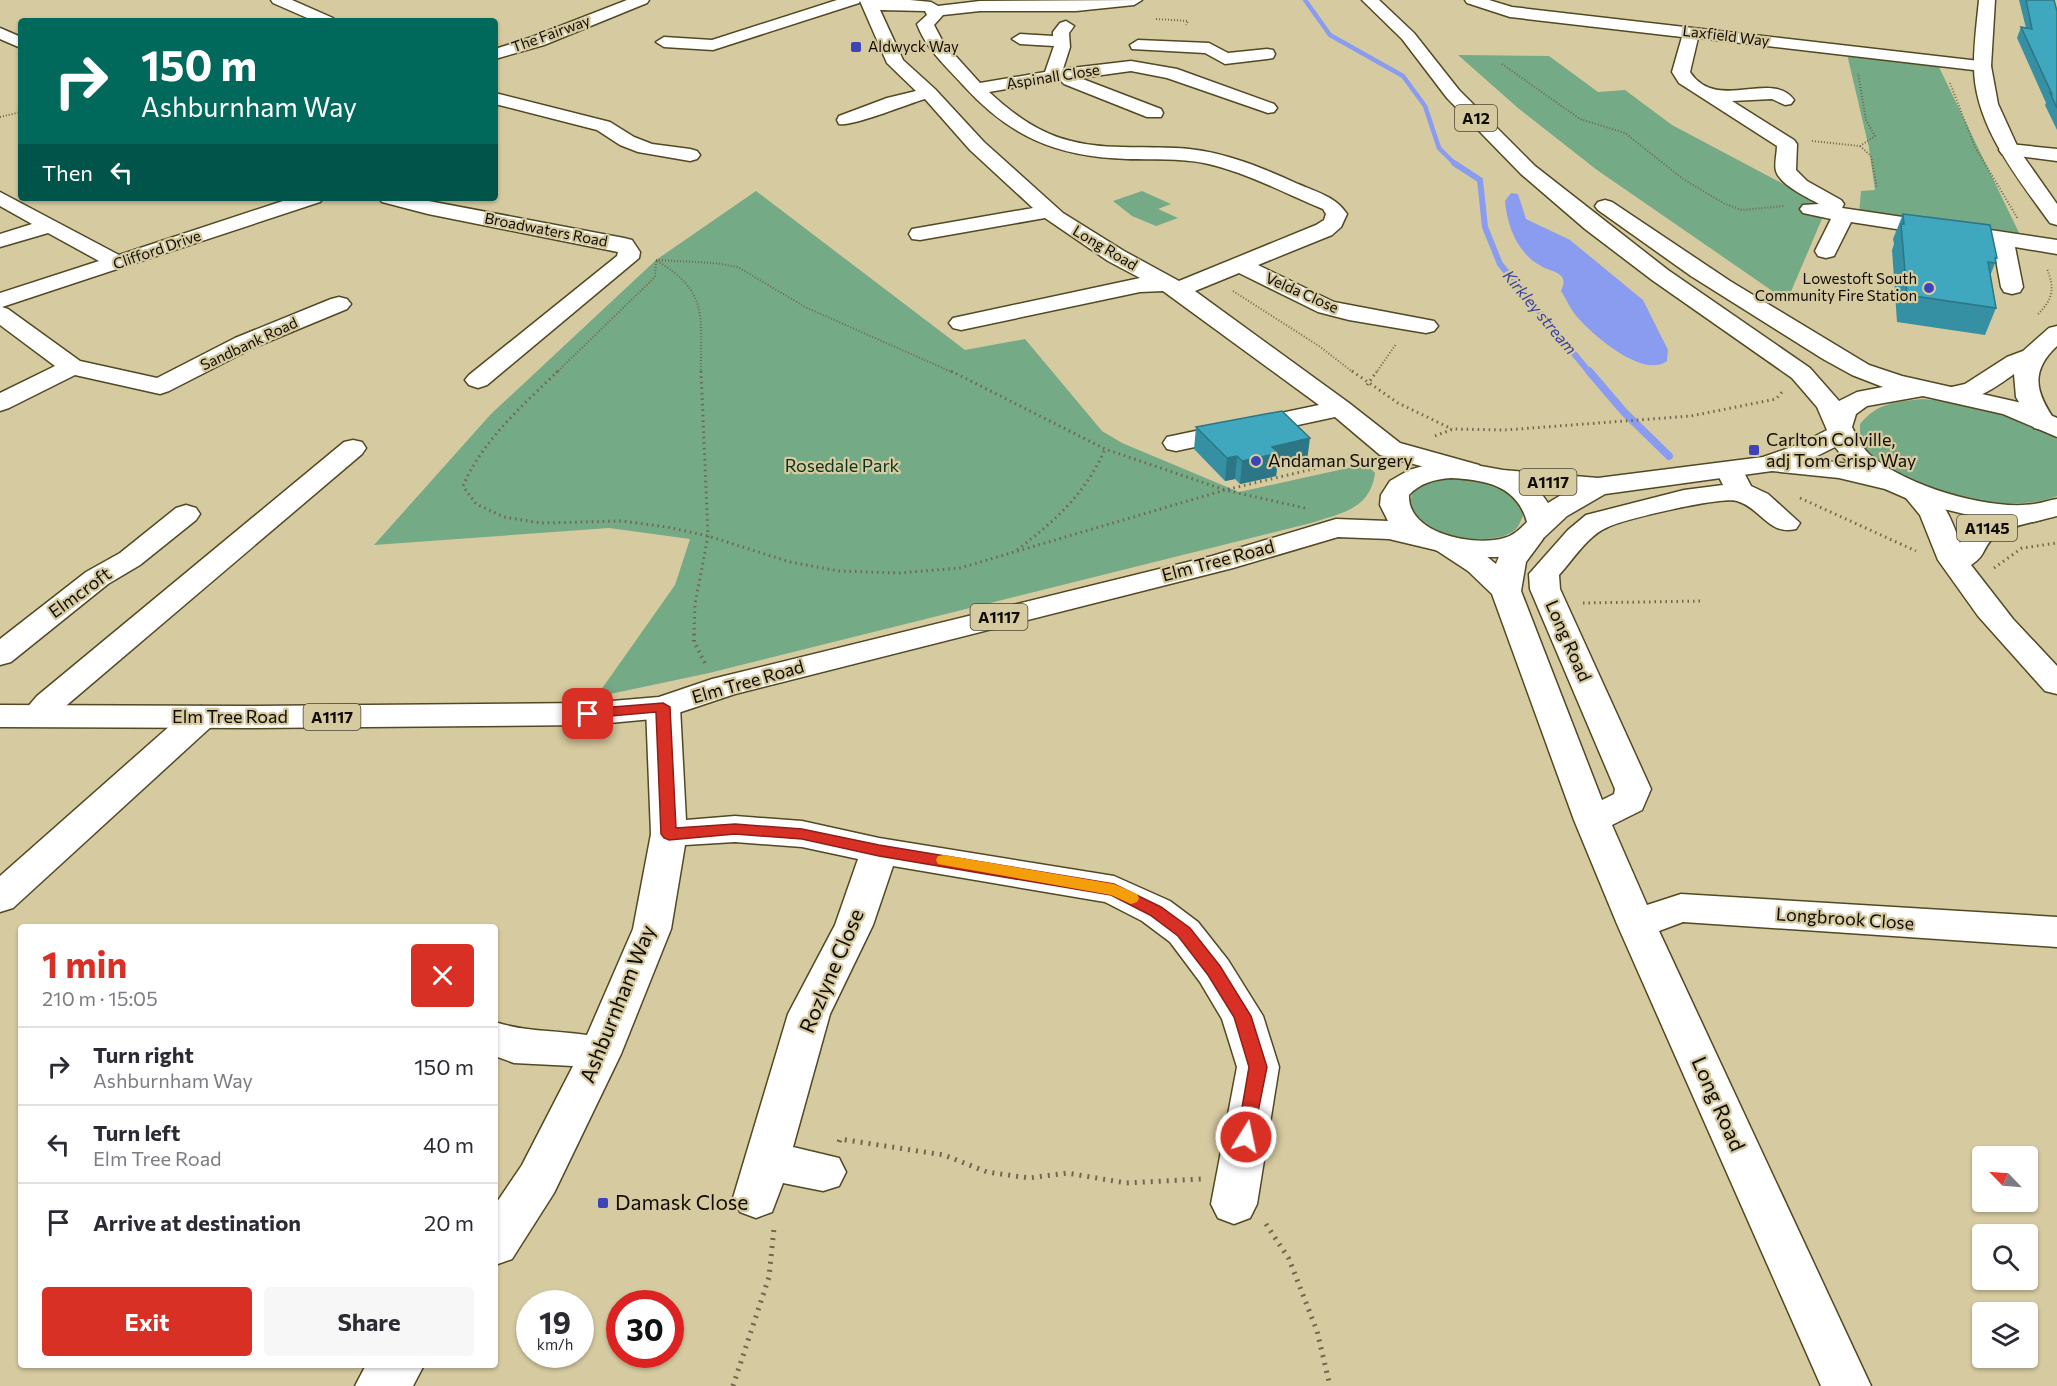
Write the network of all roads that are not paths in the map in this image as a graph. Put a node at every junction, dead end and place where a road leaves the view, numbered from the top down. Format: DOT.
graph roads {
  1 [pos="279,0"];
  2 [pos="601,0"];
  3 [pos="1128,0"];
  4 [pos="1134,0"];
  5 [pos="1370,0"];
  6 [pos="1377,0"];
  7 [pos="1473,0"];
  8 [pos="1987,0"];
  9 [pos="635,2"];
  10 [pos="864,2"];
  11 [pos="1028,3"];
  12 [pos="935,11"];
  13 [pos="320,18"];
  14 [pos="1692,32"];
  15 [pos="0,33"];
  16 [pos="1020,39"];
  17 [pos="1140,39"];
  18 [pos="1160,41"];
  19 [pos="18,42"];
  20 [pos="664,42"];
  21 [pos="498,53"];
  22 [pos="1267,54"];
  23 [pos="1131,66"];
  24 [pos="1982,66"];
  25 [pos="1058,75"];
  26 [pos="976,89"];
  27 [pos="929,93"];
  28 [pos="1712,97"];
  29 [pos="498,99"];
  30 [pos="1785,100"];
  31 [pos="1249,101"];
  32 [pos="1229,107"];
  33 [pos="1268,108"];
  34 [pos="1154,113"];
  35 [pos="846,120"];
  36 [pos="2009,150"];
  37 [pos="690,155"];
  38 [pos="2057,155"];
  39 [pos="0,198"];
  40 [pos="304,201"];
  41 [pos="401,201"];
  42 [pos="1808,208"];
  43 [pos="1050,211"];
  44 [pos="1839,215"];
  45 [pos="2057,219"];
  46 [pos="49,226"];
  47 [pos="920,234"];
  48 [pos="1887,236"];
  49 [pos="2003,240"];
  50 [pos="0,241"];
  51 [pos="2057,247"];
  52 [pos="1826,252"];
  53 [pos="118,263"];
  54 [pos="1241,265"];
  55 [pos="1173,287"];
  56 [pos="2012,287"];
  57 [pos="0,301"];
  58 [pos="339,304"];
  59 [pos="0,314"];
  60 [pos="961,322"];
  61 [pos="1408,326"];
  62 [pos="2057,333"];
  63 [pos="2032,356"];
  64 [pos="72,367"];
  65 [pos="482,371"];
  66 [pos="1947,393"];
  67 [pos="0,403"];
  68 [pos="1340,408"];
  69 [pos="2052,426"];
  70 [pos="1840,429"];
  71 [pos="1176,443"];
  72 [pos="353,448"];
  73 [pos="1390,449"];
  74 [pos="1767,465"];
  75 [pos="1469,471"];
  76 [pos="1497,477"];
  77 [pos="1735,481"];
  78 [pos="1598,486"];
  79 [pos="1397,490"];
  80 [pos="1910,490"];
  81 [pos="2047,511"];
  82 [pos="1786,523"];
  83 [pos="169,526"];
  84 [pos="1336,528"];
  85 [pos="1535,530"];
  86 [pos="1438,542"];
  87 [pos="1955,562"];
  88 [pos="1506,591"];
  89 [pos="0,655"];
  90 [pos="2057,684"];
  91 [pos="663,707"];
  92 [pos="0,716"];
  93 [pos="36,717"];
  94 [pos="201,717"];
  95 [pos="1592,820"];
  96 [pos="669,834"];
  97 [pos="879,851"];
  98 [pos="0,898"];
  99 [pos="1636,924"];
  100 [pos="2057,932"];
  101 [pos="498,1041"];
  102 [pos="600,1054"];
  103 [pos="823,1172"];
  104 [pos="1236,1194"];
  105 [pos="498,1239"];
  106 [pos="396,1368"];
  107 [pos="380,1386"];
  108 [pos="1846,1386"];
  1 -- 13 [label="main road"];
  2 -- 9 [label="main road"];
  3 -- 4 [label="main road"];
  3 -- 11 [label="main road"];
  5 -- 70 [label="main road, A12"];
  6 -- 66 [label="main road, A12"];
  7 -- 14 [label="main road, Laxfield Way"];
  8 -- 24 [label="main road"];
  9 -- 21 [label="main road, The Fairway"];
  10 -- 12 [label="main road"];
  10 -- 20 [label="main road"];
  10 -- 27 [label="main road, Long Road"];
  11 -- 12 [label="main road"];
  12 -- 26 [label="main road"];
  14 -- 24 [label="main road, Laxfield Way"];
  14 -- 28 [label="main road"];
  15 -- 19 [label="main road"];
  16 -- 25 [label="main road"];
  17 -- 18 [label="main road"];
  17 -- 22 [label="main road"];
  17 -- 23 [label="main road"];
  23 -- 25 [label="main road, Aspinall Close"];
  23 -- 31 [label="main road, Aspinall Close"];
  24 -- 36 [label="main road"];
  25 -- 26 [label="main road, Aspinall Close"];
  25 -- 34 [label="main road"];
  26 -- 54 [label="main road"];
  27 -- 35 [label="main road"];
  27 -- 43 [label="main road, Long Road"];
  28 -- 30 [label="main road"];
  28 -- 44 [label="main road"];
  29 -- 37 [label="main road"];
  31 -- 32 [label="main road"];
  31 -- 33 [label="main road, Aspinall Close"];
  36 -- 38 [label="main road"];
  36 -- 45 [label="main road"];
  39 -- 46 [label="main road"];
  40 -- 53 [label="main road, Clifford Drive"];
  41 -- 65 [label="main road, Broadwaters Road"];
  42 -- 44 [label="main road"];
  43 -- 47 [label="main road"];
  43 -- 55 [label="main road, Long Road"];
  44 -- 48 [label="main road"];
  44 -- 49 [label="main road"];
  44 -- 52 [label="main road"];
  46 -- 50 [label="main road"];
  46 -- 53 [label="main road"];
  49 -- 51 [label="main road"];
  49 -- 56 [label="main road"];
  53 -- 57 [label="main road, Clifford Drive"];
  54 -- 55 [label="main road"];
  54 -- 61 [label="main road, Velda Close"];
  55 -- 60 [label="main road"];
  55 -- 68 [label="main road, Long Road"];
  58 -- 64 [label="main road, Sandbank Road"];
  59 -- 64 [label="main road, Sandbank Road"];
  62 -- 63 [label="main road"];
  63 -- 66 [label="main road"];
  63 -- 69 [label="main road"];
  64 -- 67 [label="main road"];
  66 -- 69 [label="main road"];
  66 -- 70 [label="main road"];
  68 -- 71 [label="main road"];
  68 -- 73 [label="main road, Long Road"];
  70 -- 74 [label="main road, A1117"];
  70 -- 80 [label="main road"];
  72 -- 93 [label="main road"];
  73 -- 75 [label="main road, Long Road"];
  73 -- 79 [label="main road"];
  74 -- 77 [label="main road, A1117"];
  74 -- 80 [label="main road, A1117"];
  75 -- 76 [label="main road"];
  75 -- 79 [label="main road, Elm Tree Road"];
  76 -- 78 [label="main road, A1117"];
  76 -- 85 [label="main road"];
  77 -- 78 [label="main road, A1117"];
  77 -- 82 [label="main road"];
  77 -- 95 [label="main road, Long Road"];
  78 -- 85 [label="main road, A1117"];
  79 -- 84 [label="main road, Elm Tree Road / A1117"];
  79 -- 86 [label="main road, Long Road"];
  80 -- 81 [label="main road"];
  80 -- 87 [label="main road, A1145"];
  81 -- 87 [label="main road, A1145"];
  83 -- 89 [label="main road, Elmcroft"];
  84 -- 86 [label="main road, Elm Tree Road / A1117"];
  84 -- 91 [label="main road, Elm Tree Road / A1117"];
  85 -- 86 [label="main road"];
  85 -- 88 [label="main road, Long Road"];
  86 -- 88 [label="main road, Long Road"];
  87 -- 90 [label="main road, A1145"];
  88 -- 95 [label="main road, Long Road"];
  91 -- 94 [label="main road, Elm Tree Road / A1117"];
  91 -- 96 [label="main road, Ashburnham Way"];
  92 -- 93 [label="main road, Elm Tree Road / A1117"];
  93 -- 94 [label="main road, Elm Tree Road / A1117"];
  94 -- 98 [label="main road"];
  95 -- 99 [label="main road, Long Road"];
  96 -- 97 [label="main road"];
  96 -- 102 [label="main road, Ashburnham Way"];
  97 -- 103 [label="main road, Rozlyne Close"];
  97 -- 104 [label="main road"];
  99 -- 100 [label="main road, Longbrook Close"];
  99 -- 108 [label="main road, Long Road"];
  101 -- 102 [label="main road"];
  102 -- 105 [label="main road, Ashburnham Way"];
  106 -- 107 [label="main road"];
}
